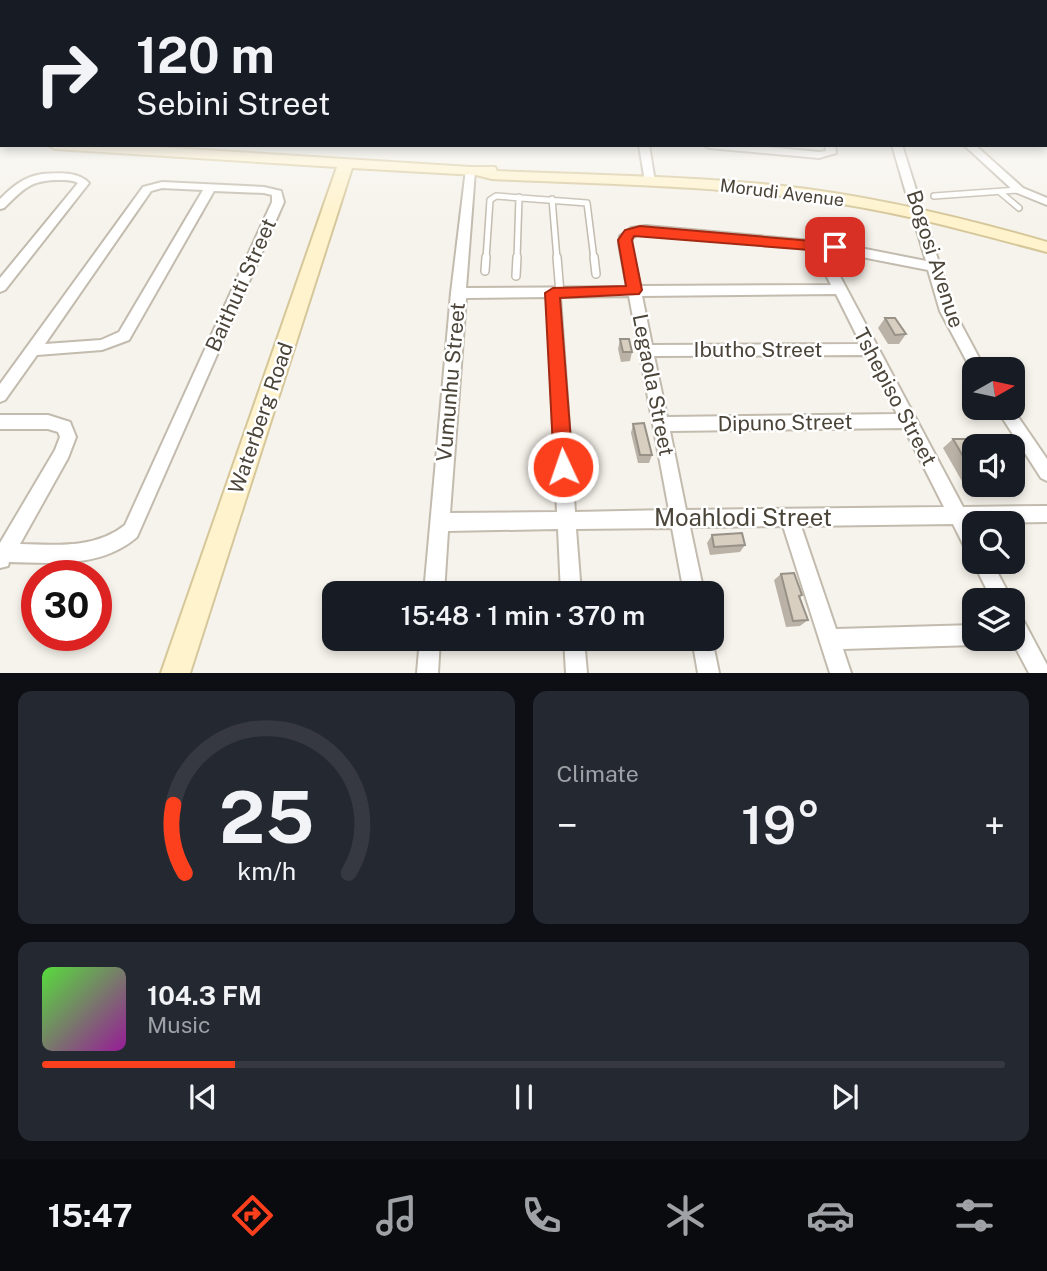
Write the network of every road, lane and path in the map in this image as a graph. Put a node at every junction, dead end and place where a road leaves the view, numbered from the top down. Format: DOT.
graph roads {
  1 [pos="159,151"];
  2 [pos="645,151"];
  3 [pos="779,151"];
  4 [pos="826,151"];
  5 [pos="899,151"];
  6 [pos="976,151"];
  7 [pos="346,163"];
  8 [pos="473,171"];
  9 [pos="554,176"];
  10 [pos="650,182"];
  11 [pos="210,188"];
  12 [pos="1019,190"];
  13 [pos="1000,192"];
  14 [pos="934,196"];
  15 [pos="519,197"];
  16 [pos="552,199"];
  17 [pos="1047,202"];
  18 [pos="0,206"];
  19 [pos="1019,208"];
  20 [pos="919,214"];
  21 [pos="817,245"];
  22 [pos="1047,247"];
  23 [pos="934,267"];
  24 [pos="485,271"];
  25 [pos="596,274"];
  26 [pos="516,276"];
  27 [pos="0,286"];
  28 [pos="838,289"];
  29 [pos="634,290"];
  30 [pos="458,293"];
  31 [pos="556,293"];
  32 [pos="870,349"];
  33 [pos="31,350"];
  34 [pos="646,351"];
  35 [pos="971,357"];
  36 [pos="0,396"];
  37 [pos="1012,420"];
  38 [pos="909,421"];
  39 [pos="0,422"];
  40 [pos="661,425"];
  41 [pos="1047,473"];
  42 [pos="957,514"];
  43 [pos="1047,514"];
  44 [pos="679,518"];
  45 [pos="790,519"];
  46 [pos="566,520"];
  47 [pos="440,522"];
  48 [pos="962,523"];
  49 [pos="2,556"];
  50 [pos="435,581"];
  51 [pos="570,581"];
  52 [pos="692,581"];
  53 [pos="962,635"];
  54 [pos="830,639"];
  55 [pos="1025,646"];
  56 [pos="429,651"];
  57 [pos="575,651"];
  58 [pos="704,651"];
  59 [pos="175,673"];
  60 [pos="427,673"];
  61 [pos="577,673"];
  62 [pos="709,673"];
  63 [pos="841,673"];
  64 [pos="1041,673"];
  1 -- 7 [label="street"];
  2 -- 10 [label="street"];
  3 -- 4 [label="street"];
  5 -- 20 [label="street, Bogosi Avenue"];
  6 -- 12 [label="street"];
  7 -- 8 [label="street, Morudi Avenue"];
  7 -- 59 [label="street, Waterberg Road"];
  8 -- 9 [label="street, Morudi Avenue"];
  8 -- 30 [label="street, Vumunhu Street"];
  9 -- 10 [label="street, Morudi Avenue"];
  10 -- 20 [label="street, Morudi Avenue"];
  11 -- 33 [label="street, Baithuti Street"];
  11 -- 33 [label="street"];
  11 -- 49 [label="street, Baithuti Street"];
  12 -- 13 [label="lane"];
  12 -- 17 [label="street"];
  13 -- 14 [label="lane"];
  13 -- 19 [label="lane"];
  15 -- 16 [label="lane"];
  15 -- 24 [label="lane"];
  15 -- 26 [label="lane"];
  16 -- 25 [label="lane"];
  16 -- 31 [label="lane"];
  18 -- 27 [label="street"];
  20 -- 22 [label="street, Morudi Avenue"];
  20 -- 23 [label="street, Bogosi Avenue"];
  21 -- 23 [label="street, Legaola Street"];
  21 -- 28 [label="street, Tshepiso Street"];
  21 -- 29 [label="street, Legaola Street"];
  23 -- 35 [label="street, Bogosi Avenue"];
  28 -- 29 [label="street"];
  28 -- 32 [label="street, Tshepiso Street"];
  29 -- 31 [label="street"];
  29 -- 34 [label="street, Legaola Street"];
  30 -- 31 [label="street"];
  30 -- 47 [label="street, Vumunhu Street"];
  31 -- 46 [label="street"];
  32 -- 34 [label="street, Ibutho Street"];
  32 -- 38 [label="street, Tshepiso Street"];
  33 -- 36 [label="street, Baithuti Street"];
  34 -- 40 [label="street, Legaola Street"];
  37 -- 41 [label="street"];
  38 -- 40 [label="street, Dipuno Street"];
  38 -- 42 [label="street, Tshepiso Street"];
  39 -- 49 [label="street"];
  40 -- 44 [label="street, Legaola Street"];
  42 -- 43 [label="street, Moahlodi Street"];
  42 -- 45 [label="street, Moahlodi Street"];
  42 -- 48 [label="street, Tshepiso Street"];
  44 -- 45 [label="street, Moahlodi Street"];
  44 -- 46 [label="street, Moahlodi Street"];
  44 -- 52 [label="street, Legaola Street"];
  45 -- 54 [label="street"];
  46 -- 47 [label="street, Moahlodi Street"];
  46 -- 51 [label="street"];
  47 -- 50 [label="street, Vumunhu Street"];
  53 -- 54 [label="street"];
  54 -- 63 [label="street"];
  55 -- 64 [label="street"];
  56 -- 60 [label="street"];
  57 -- 61 [label="street"];
  58 -- 62 [label="street"];
}
